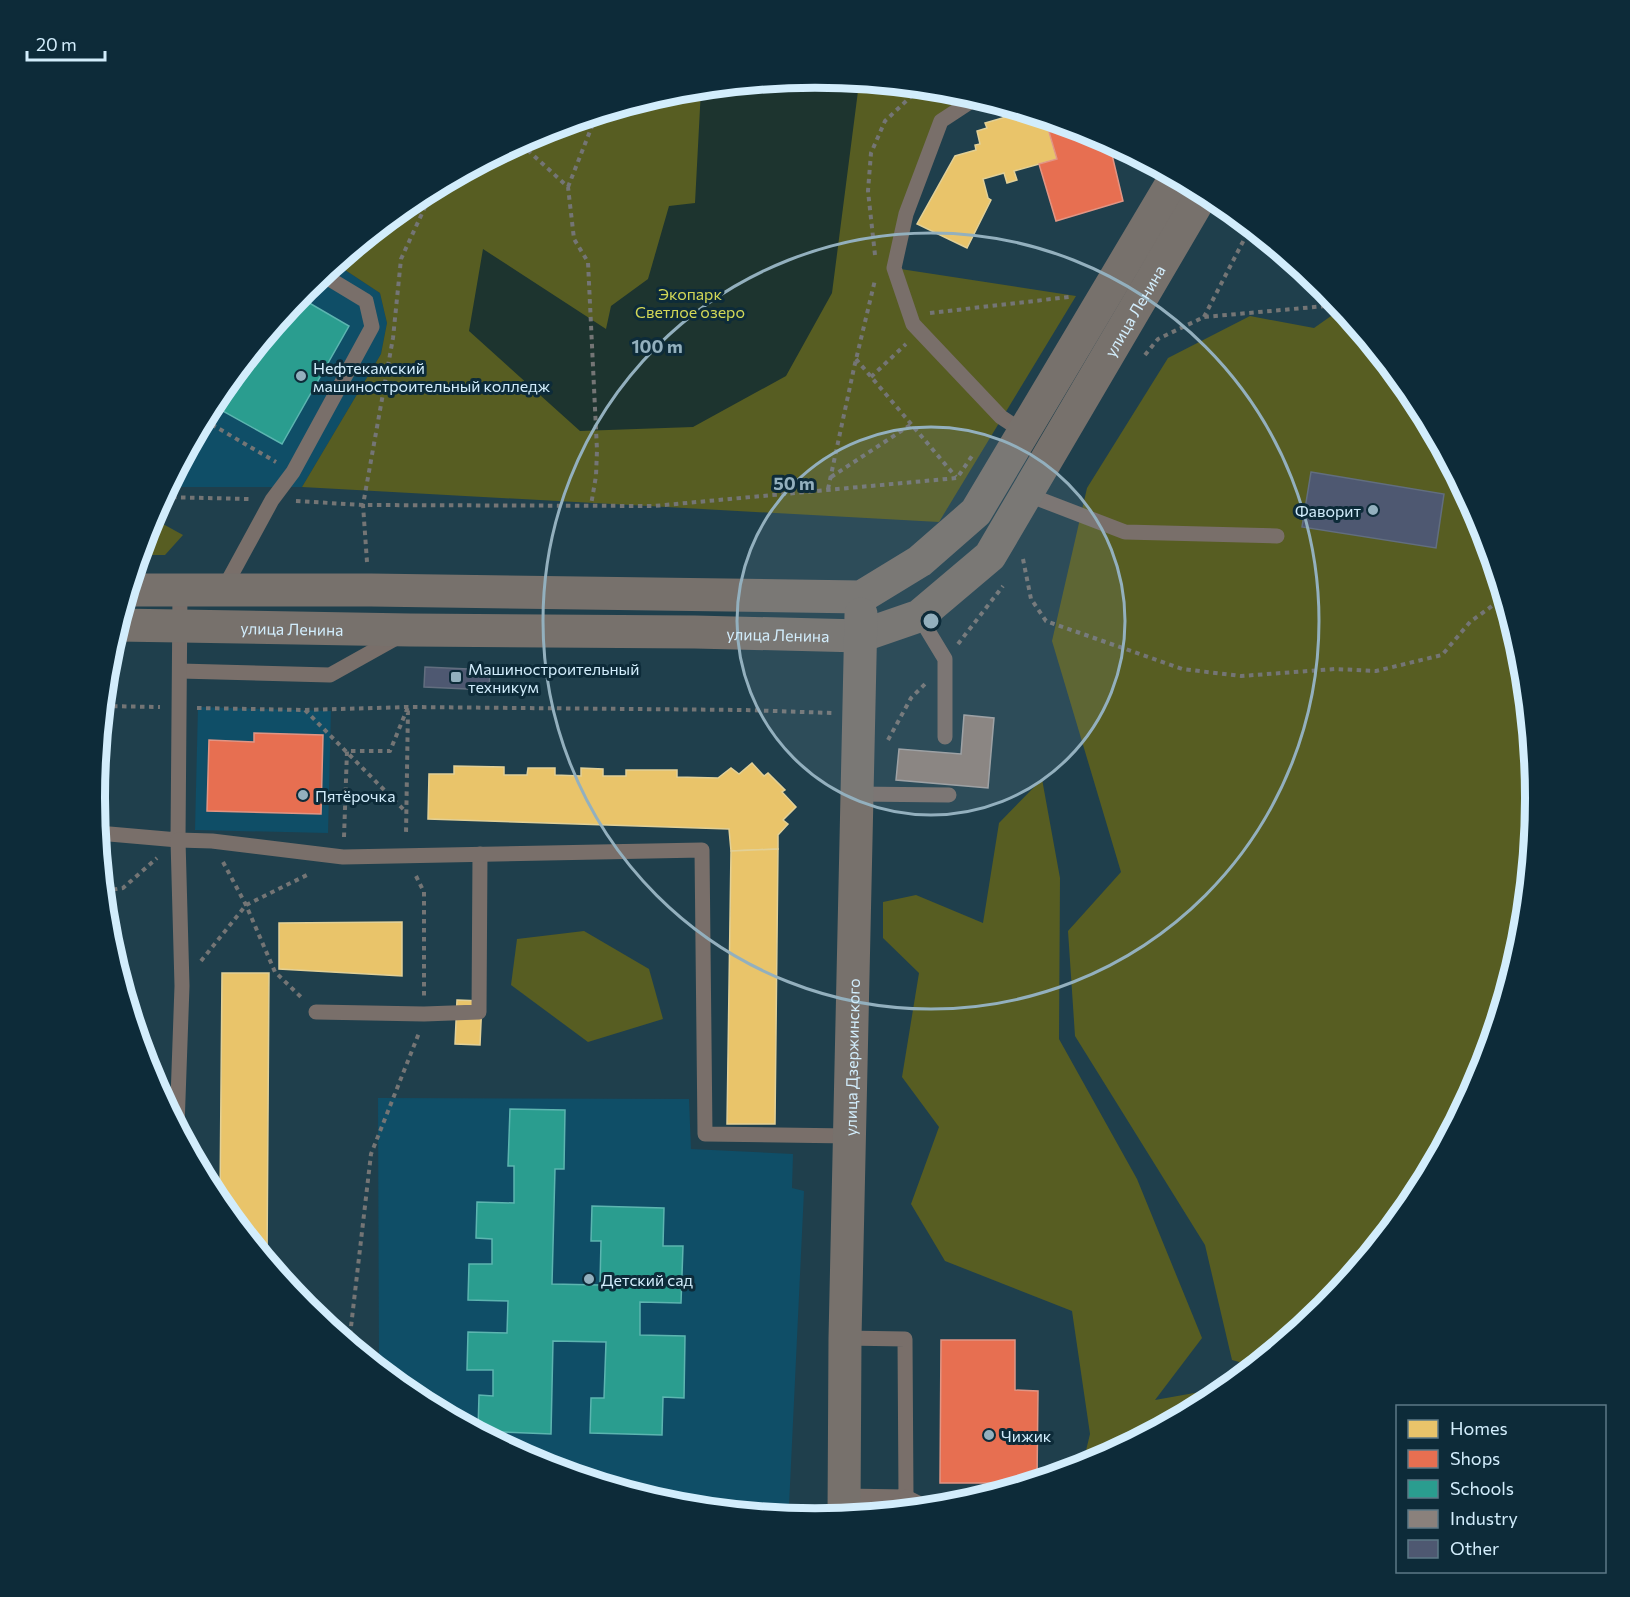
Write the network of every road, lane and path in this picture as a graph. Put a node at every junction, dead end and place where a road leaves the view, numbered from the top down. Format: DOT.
graph roads {
  1 [pos="912,96"];
  2 [pos="966,105"];
  3 [pos="593,124"];
  4 [pos="528,150"];
  5 [pos="510,158"];
  6 [pos="496,165"];
  7 [pos="1171,185"];
  8 [pos="568,187"];
  9 [pos="1198,201"];
  10 [pos="425,205"];
  11 [pos="1247,235"];
  12 [pos="876,264"];
  13 [pos="877,274"];
  14 [pos="331,280"];
  15 [pos="1076,297"];
  16 [pos="1326,306"];
  17 [pos="909,315"];
  18 [pos="1204,318"];
  19 [pos="920,331"];
  20 [pos="1143,357"];
  21 [pos="856,358"];
  22 [pos="871,377"];
  23 [pos="912,424"];
  24 [pos="212,425"];
  25 [pos="1025,433"];
  26 [pos="976,452"];
  27 [pos="293,472"];
  28 [pos="830,477"];
  29 [pos="957,478"];
  30 [pos="828,489"];
  31 [pos="1026,494"];
  32 [pos="172,497"];
  33 [pos="272,500"];
  34 [pos="363,505"];
  35 [pos="591,505"];
  36 [pos="1277,536"];
  37 [pos="1023,557"];
  38 [pos="137,590"];
  39 [pos="223,590"];
  40 [pos="371,590"];
  41 [pos="180,591"];
  42 [pos="861,597"];
  43 [pos="1497,602"];
  44 [pos="919,616"];
  45 [pos="127,625"];
  46 [pos="180,626"];
  47 [pos="410,630"];
  48 [pos="861,636"];
  49 [pos="180,671"];
  50 [pos="111,706"];
  51 [pos="179,708"];
  52 [pos="305,710"];
  53 [pos="858,713"];
  54 [pos="945,737"];
  55 [pos="856,794"];
  56 [pos="949,795"];
  57 [pos="405,811"];
  58 [pos="107,834"];
  59 [pos="178,840"];
  60 [pos="212,841"];
  61 [pos="480,854"];
  62 [pos="111,890"];
  63 [pos="246,905"];
  64 [pos="182,986"];
  65 [pos="316,1012"];
  66 [pos="424,1014"];
  67 [pos="178,1112"];
  68 [pos="850,1136"];
  69 [pos="351,1335"];
  70 [pos="845,1338"];
  71 [pos="906,1497"];
  72 [pos="914,1501"];
  73 [pos="844,1506"];
  1 -- 12 [label="path"];
  2 -- 17 [label="lane"];
  3 -- 8 [label="path"];
  4 -- 8 [label="path"];
  5 -- 6 [label="path"];
  7 -- 25 [label="main road, улица Ленина"];
  8 -- 35 [label="path"];
  9 -- 31 [label="main road, улица Ленина"];
  10 -- 34 [label="path"];
  11 -- 18 [label="path"];
  13 -- 21 [label="path"];
  14 -- 27 [label="lane"];
  15 -- 17 [label="path"];
  16 -- 18 [label="path"];
  17 -- 19 [label="lane"];
  18 -- 20 [label="path"];
  19 -- 22 [label="path"];
  19 -- 25 [label="lane"];
  21 -- 22 [label="path"];
  21 -- 28 [label="path"];
  22 -- 23 [label="path"];
  23 -- 28 [label="path"];
  23 -- 29 [label="path"];
  24 -- 27 [label="path"];
  25 -- 42 [label="main road, улица Ленина"];
  26 -- 29 [label="path"];
  27 -- 33 [label="lane"];
  28 -- 30 [label="path"];
  29 -- 30 [label="path"];
  30 -- 35 [label="path"];
  31 -- 36 [label="lane"];
  31 -- 44 [label="main road, улица Ленина"];
  32 -- 33 [label="path"];
  33 -- 34 [label="path"];
  33 -- 39 [label="lane"];
  34 -- 35 [label="path"];
  34 -- 40 [label="path"];
  37 -- 43 [label="path"];
  38 -- 41 [label="main road"];
  39 -- 40 [label="main road"];
  39 -- 41 [label="main road"];
  40 -- 42 [label="main road"];
  41 -- 46 [label="lane"];
  42 -- 48 [label="main road, улица Дзержинского"];
  44 -- 48 [label="main road, улица Ленина"];
  44 -- 54 [label="lane"];
  45 -- 46 [label="main road, улица Ленина"];
  46 -- 47 [label="main road, улица Ленина"];
  46 -- 49 [label="lane"];
  47 -- 48 [label="main road, улица Ленина"];
  47 -- 49 [label="lane"];
  48 -- 53 [label="main road, улица Дзержинского"];
  49 -- 51 [label="lane"];
  50 -- 51 [label="path"];
  51 -- 52 [label="path"];
  51 -- 59 [label="lane"];
  52 -- 53 [label="path"];
  52 -- 57 [label="path"];
  53 -- 55 [label="main road, улица Дзержинского"];
  55 -- 56 [label="lane"];
  55 -- 68 [label="main road, улица Дзержинского"];
  58 -- 59 [label="lane"];
  59 -- 60 [label="lane"];
  59 -- 62 [label="path"];
  59 -- 64 [label="lane"];
  60 -- 61 [label="lane"];
  60 -- 63 [label="path"];
  61 -- 66 [label="lane"];
  61 -- 68 [label="lane"];
  63 -- 64 [label="path"];
  63 -- 65 [label="path"];
  64 -- 67 [label="lane"];
  65 -- 66 [label="lane"];
  66 -- 69 [label="path"];
  68 -- 70 [label="main road, улица Дзержинского"];
  70 -- 71 [label="lane"];
  70 -- 73 [label="main road, улица Дзержинского"];
  71 -- 72 [label="lane"];
  71 -- 73 [label="lane"];
}
